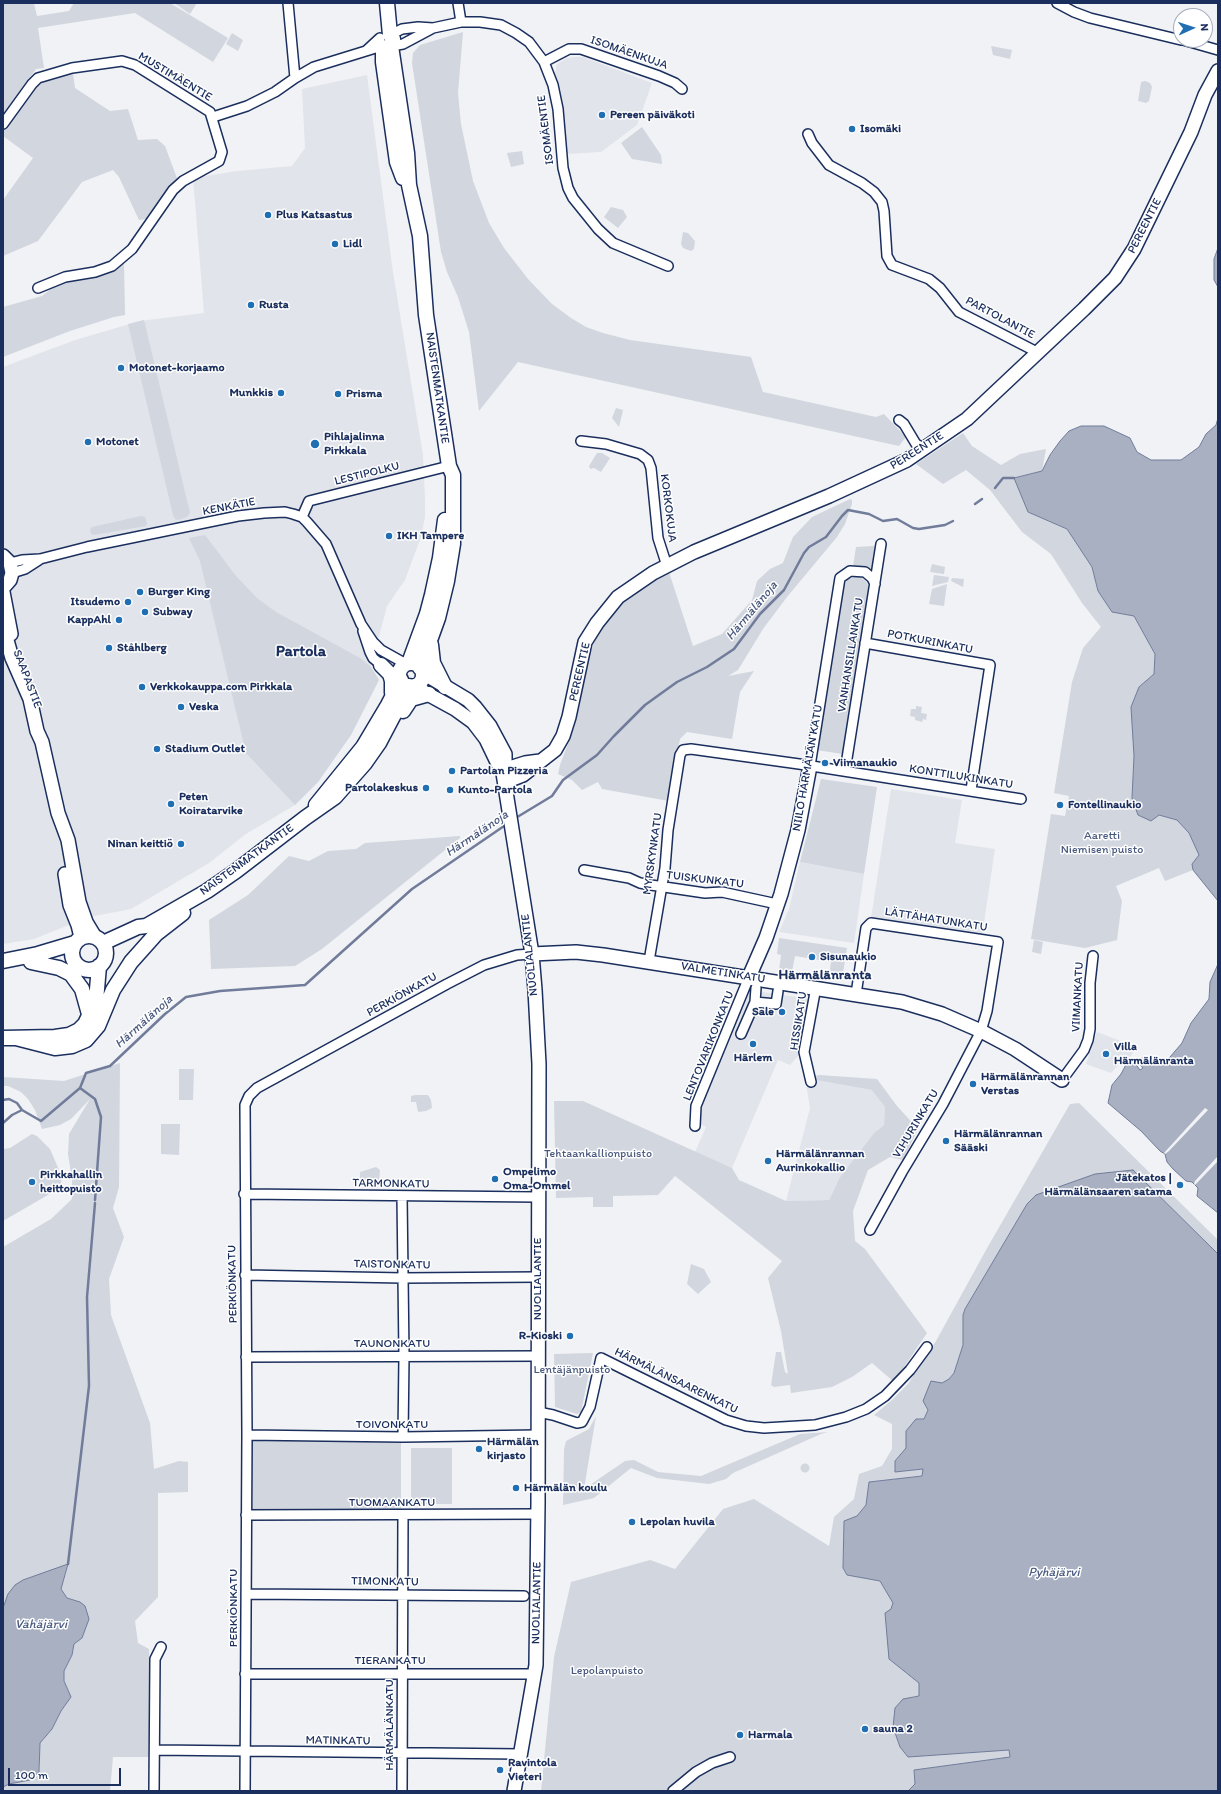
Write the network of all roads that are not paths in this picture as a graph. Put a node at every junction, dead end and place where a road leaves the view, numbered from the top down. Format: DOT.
graph roads {
  1 [pos="288,3"];
  2 [pos="378,3"];
  3 [pos="387,3"];
  4 [pos="458,3"];
  5 [pos="1057,3"];
  6 [pos="461,22"];
  7 [pos="433,28"];
  8 [pos="1173,38"];
  9 [pos="385,41"];
  10 [pos="544,62"];
  11 [pos="1218,71"];
  12 [pos="295,78"];
  13 [pos="682,89"];
  14 [pos="213,117"];
  15 [pos="3,124"];
  16 [pos="808,134"];
  17 [pos="668,266"];
  18 [pos="38,288"];
  19 [pos="1036,355"];
  20 [pos="899,420"];
  21 [pos="581,441"];
  22 [pos="923,448"];
  23 [pos="449,466"];
  24 [pos="302,517"];
  25 [pos="881,544"];
  26 [pos="8,564"];
  27 [pos="667,566"];
  28 [pos="875,584"];
  29 [pos="3,588"];
  30 [pos="3,592"];
  31 [pos="361,624"];
  32 [pos="3,626"];
  33 [pos="431,641"];
  34 [pos="865,642"];
  35 [pos="382,665"];
  36 [pos="409,673"];
  37 [pos="445,687"];
  38 [pos="429,694"];
  39 [pos="392,696"];
  40 [pos="388,725"];
  41 [pos="42,742"];
  42 [pos="683,750"];
  43 [pos="810,766"];
  44 [pos="845,771"];
  45 [pos="504,773"];
  46 [pos="970,790"];
  47 [pos="1021,799"];
  48 [pos="305,818"];
  49 [pos="61,822"];
  50 [pos="584,870"];
  51 [pos="662,886"];
  52 [pos="207,891"];
  53 [pos="777,904"];
  54 [pos="146,926"];
  55 [pos="78,940"];
  56 [pos="99,940"];
  57 [pos="998,942"];
  58 [pos="532,954"];
  59 [pos="1093,956"];
  60 [pos="3,961"];
  61 [pos="649,961"];
  62 [pos="31,962"];
  63 [pos="102,962"];
  64 [pos="76,963"];
  65 [pos="3,967"];
  66 [pos="749,977"];
  67 [pos="816,987"];
  68 [pos="756,988"];
  69 [pos="778,991"];
  70 [pos="856,994"];
  71 [pos="754,1002"];
  72 [pos="90,1014"];
  73 [pos="981,1031"];
  74 [pos="741,1034"];
  75 [pos="10,1038"];
  76 [pos="1062,1080"];
  77 [pos="811,1082"];
  78 [pos="695,1126"];
  79 [pos="244,1194"];
  80 [pos="402,1196"];
  81 [pos="538,1197"];
  82 [pos="870,1230"];
  83 [pos="245,1275"];
  84 [pos="538,1277"];
  85 [pos="402,1278"];
  86 [pos="927,1347"];
  87 [pos="404,1356"];
  88 [pos="539,1356"];
  89 [pos="246,1357"];
  90 [pos="538,1412"];
  91 [pos="247,1435"];
  92 [pos="538,1435"];
  93 [pos="403,1437"];
  94 [pos="538,1514"];
  95 [pos="246,1515"];
  96 [pos="403,1515"];
  97 [pos="246,1594"];
  98 [pos="402,1594"];
  99 [pos="524,1596"];
  100 [pos="160,1647"];
  101 [pos="402,1673"];
  102 [pos="245,1674"];
  103 [pos="535,1674"];
  104 [pos="155,1750"];
  105 [pos="246,1752"];
  106 [pos="402,1754"];
  107 [pos="520,1754"];
  108 [pos="730,1757"];
  109 [pos="154,1791"];
  110 [pos="245,1791"];
  111 [pos="402,1791"];
  112 [pos="514,1791"];
  113 [pos="673,1791"];
  1 -- 12 [label="street"];
  2 -- 9 [label="main road, NAISTENMATKANTIE"];
  3 -- 9 [label="main road, NAISTENMATKANTIE"];
  4 -- 6 [label="street"];
  5 -- 8 [label="street"];
  6 -- 7 [label="street, ISOMÄENTIE"];
  6 -- 10 [label="street, ISOMÄENTIE"];
  7 -- 9 [label="street, ISOMÄENTIE"];
  7 -- 9 [label="street"];
  9 -- 12 [label="street"];
  9 -- 23 [label="main road, NAISTENMATKANTIE"];
  10 -- 13 [label="street, ISOMÄENKUJA"];
  10 -- 17 [label="street, ISOMÄENTIE"];
  11 -- 19 [label="street, PEREENTIE"];
  12 -- 14 [label="street"];
  14 -- 15 [label="street, MUSTIMÄENTIE"];
  14 -- 18 [label="street"];
  16 -- 19 [label="street, PARTOLANTIE"];
  19 -- 22 [label="street, PEREENTIE"];
  20 -- 22 [label="street"];
  21 -- 27 [label="street, KORKOKUJA"];
  22 -- 27 [label="street, PEREENTIE"];
  23 -- 24 [label="street, LESTIPOLKU"];
  23 -- 33 [label="main road, NAISTENMATKANTIE"];
  23 -- 36 [label="main road, NAISTENMATKANTIE"];
  24 -- 26 [label="street, KENKÄTIE"];
  24 -- 31 [label="street"];
  25 -- 28 [label="street, VANHANSILLANKATU"];
  26 -- 29 [label="street"];
  27 -- 45 [label="street, PEREENTIE"];
  28 -- 34 [label="street, VANHANSILLANKATU"];
  28 -- 43 [label="street, NIILO HÄRMÄLÄN KATU"];
  30 -- 41 [label="street, SAAPASTIE"];
  31 -- 35 [label="street"];
  31 -- 36 [label="street"];
  32 -- 41 [label="street, SAAPASTIE"];
  33 -- 36 [label="main road, NAISTENMATKANTIE"];
  33 -- 37 [label="main road"];
  34 -- 44 [label="street, VANHANSILLANKATU"];
  34 -- 46 [label="street, POTKURINKATU"];
  35 -- 36 [label="street"];
  35 -- 39 [label="main road"];
  36 -- 37 [label="street, NUOLIALANTIE"];
  36 -- 38 [label="street, NUOLIALANTIE"];
  36 -- 39 [label="main road, NAISTENMATKANTIE"];
  36 -- 40 [label="main road, NAISTENMATKANTIE"];
  37 -- 45 [label="street, NUOLIALANTIE"];
  38 -- 40 [label="main road"];
  38 -- 45 [label="street, NUOLIALANTIE"];
  39 -- 48 [label="main road, NAISTENMATKANTIE"];
  40 -- 48 [label="main road, NAISTENMATKANTIE"];
  41 -- 49 [label="street, SAAPASTIE"];
  42 -- 43 [label="street, KONTTILUKINKATU"];
  42 -- 51 [label="street, MYRSKYNKATU"];
  43 -- 44 [label="street, KONTTILUKINKATU"];
  43 -- 53 [label="street, NIILO HÄRMÄLÄN KATU"];
  44 -- 46 [label="street, KONTTILUKINKATU"];
  45 -- 58 [label="street, NUOLIALANTIE"];
  46 -- 47 [label="street, KONTTILUKINKATU"];
  48 -- 52 [label="main road, NAISTENMATKANTIE"];
  49 -- 55 [label="street, SAAPASTIE"];
  49 -- 56 [label="street, SAAPASTIE"];
  50 -- 51 [label="street, TUISKUNKATU"];
  51 -- 53 [label="street, TUISKUNKATU"];
  51 -- 61 [label="street, MYRSKYNKATU"];
  52 -- 54 [label="main road, NAISTENMATKANTIE"];
  52 -- 75 [label="main road"];
  53 -- 66 [label="street, NIILO HÄRMÄLÄN KATU"];
  54 -- 56 [label="main road, NAISTENMATKANTIE"];
  54 -- 63 [label="main road, NAISTENMATKANTIE"];
  55 -- 56 [label="main road"];
  55 -- 60 [label="main road"];
  55 -- 64 [label="main road"];
  56 -- 63 [label="main road"];
  57 -- 70 [label="street, LÄTTÄHATUNKATU"];
  57 -- 73 [label="street, VIHURINKATU"];
  58 -- 61 [label="street, VALMETINKATU"];
  58 -- 79 [label="street, PERKIÖNKATU"];
  58 -- 81 [label="street, NUOLIALANTIE"];
  59 -- 76 [label="street, VIIMANKATU"];
  61 -- 66 [label="street, VALMETINKATU"];
  62 -- 64 [label="main road"];
  62 -- 65 [label="main road"];
  62 -- 72 [label="main road"];
  63 -- 64 [label="main road"];
  63 -- 72 [label="main road"];
  64 -- 72 [label="main road"];
  66 -- 67 [label="street, VALMETINKATU"];
  66 -- 78 [label="street, LENTOVARIKONKATU"];
  67 -- 70 [label="street, VALMETINKATU"];
  67 -- 77 [label="street, HISSIKATU"];
  68 -- 71 [label="street"];
  69 -- 71 [label="street"];
  70 -- 73 [label="street, VALMETINKATU"];
  71 -- 74 [label="street"];
  72 -- 75 [label="main road"];
  73 -- 76 [label="street, VALMETINKATU"];
  73 -- 82 [label="street, VIHURINKATU"];
  79 -- 80 [label="street, TARMONKATU"];
  79 -- 83 [label="street, PERKIÖNKATU"];
  80 -- 81 [label="street, TARMONKATU"];
  80 -- 85 [label="street"];
  81 -- 84 [label="street, NUOLIALANTIE"];
  83 -- 85 [label="street, TAISTONKATU"];
  83 -- 89 [label="street, PERKIÖNKATU"];
  84 -- 85 [label="street, TAISTONKATU"];
  84 -- 88 [label="street, NUOLIALANTIE"];
  85 -- 87 [label="street"];
  86 -- 90 [label="street, HÄRMÄLÄNSAARENKATU"];
  87 -- 88 [label="street, TAUNONKATU"];
  87 -- 89 [label="street, TAUNONKATU"];
  87 -- 93 [label="street"];
  88 -- 90 [label="street, NUOLIALANTIE"];
  89 -- 91 [label="street, PERKIÖNKATU"];
  90 -- 92 [label="street, NUOLIALANTIE"];
  91 -- 93 [label="street, TOIVONKATU"];
  91 -- 95 [label="street, PERKIÖNKATU"];
  92 -- 93 [label="street, TOIVONKATU"];
  92 -- 94 [label="street, NUOLIALANTIE"];
  94 -- 96 [label="street, TUOMAANKATU"];
  94 -- 103 [label="street, NUOLIALANTIE"];
  95 -- 96 [label="street, TUOMAANKATU"];
  95 -- 97 [label="street, PERKIÖNKATU"];
  96 -- 98 [label="street, HÄRMÄLÄNKATU"];
  97 -- 98 [label="street, TIMONKATU"];
  97 -- 102 [label="street, PERKIÖNKATU"];
  98 -- 99 [label="street, TIMONKATU"];
  98 -- 101 [label="street, HÄRMÄLÄNKATU"];
  100 -- 104 [label="street"];
  101 -- 102 [label="street, TIERANKATU"];
  101 -- 103 [label="street, TIERANKATU"];
  101 -- 106 [label="street, HÄRMÄLÄNKATU"];
  102 -- 105 [label="street, PERKIÖNKATU"];
  103 -- 107 [label="street, NUOLIALANTIE"];
  104 -- 105 [label="street, MATINKATU"];
  104 -- 109 [label="street"];
  105 -- 106 [label="street, MATINKATU"];
  105 -- 110 [label="street, PERKIÖNKATU"];
  106 -- 107 [label="street, MATINKATU"];
  106 -- 111 [label="street, HÄRMÄLÄNKATU"];
  107 -- 112 [label="street, NUOLIALANTIE"];
  108 -- 113 [label="street"];
}
